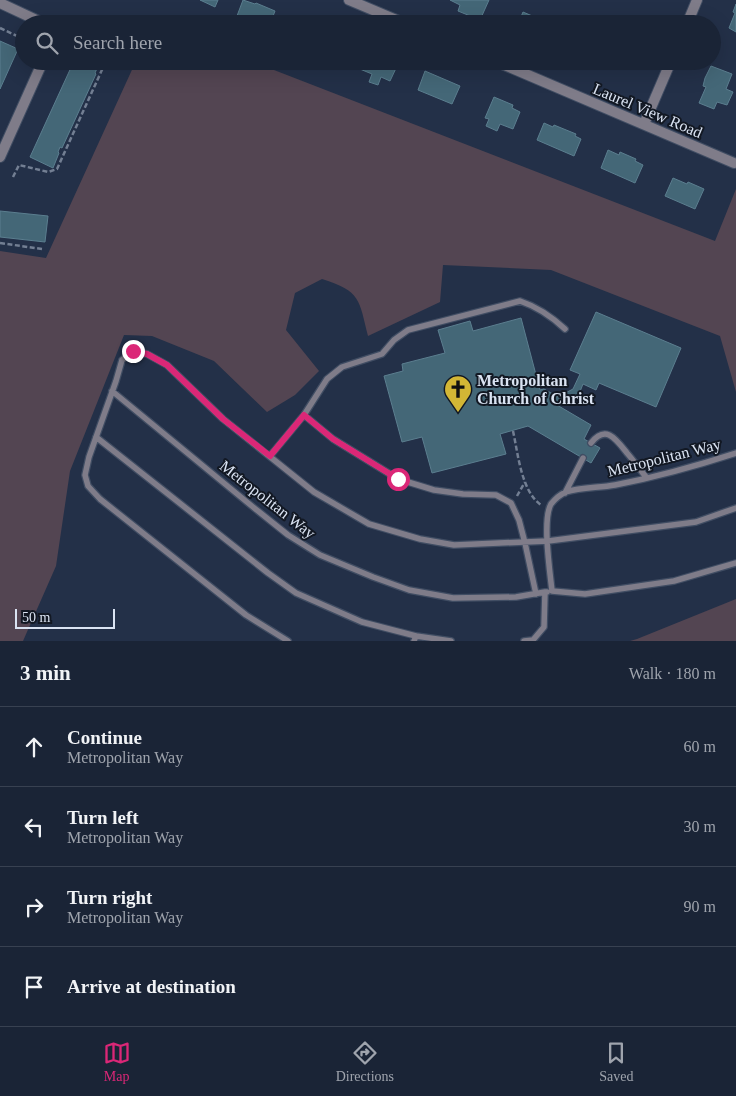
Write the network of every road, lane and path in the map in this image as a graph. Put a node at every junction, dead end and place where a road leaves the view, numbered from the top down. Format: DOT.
graph roads {
  1 [pos="349,0"];
  2 [pos="697,0"];
  3 [pos="0,3"];
  4 [pos="26,15"];
  5 [pos="385,15"];
  6 [pos="691,15"];
  7 [pos="0,28"];
  8 [pos="15,35"];
  9 [pos="39,70"];
  10 [pos="102,70"];
  11 [pos="516,70"];
  12 [pos="667,70"];
  13 [pos="644,124"];
  14 [pos="0,157"];
  15 [pos="734,163"];
  16 [pos="13,177"];
  17 [pos="0,243"];
  18 [pos="42,249"];
  19 [pos="565,328"];
  20 [pos="112,391"];
  21 [pos="304,415"];
  22 [pos="513,431"];
  23 [pos="96,437"];
  24 [pos="591,443"];
  25 [pos="736,453"];
  26 [pos="270,456"];
  27 [pos="583,458"];
  28 [pos="647,478"];
  29 [pos="525,482"];
  30 [pos="565,493"];
  31 [pos="511,503"];
  32 [pos="736,508"];
  33 [pos="550,510"];
  34 [pos="548,541"];
  35 [pos="525,543"];
  36 [pos="736,563"];
  37 [pos="552,591"];
  38 [pos="545,592"];
  39 [pos="536,594"];
  40 [pos="415,639"];
  41 [pos="288,641"];
  42 [pos="451,641"];
  43 [pos="524,641"];
  1 -- 5 [label="street"];
  2 -- 6 [label="street"];
  3 -- 4 [label="street"];
  7 -- 8 [label="path"];
  9 -- 14 [label="street"];
  10 -- 16 [label="path"];
  11 -- 13 [label="street, Laurel View Road"];
  12 -- 13 [label="street"];
  13 -- 15 [label="street, Laurel View Road"];
  17 -- 18 [label="path"];
  19 -- 21 [label="lane"];
  20 -- 23 [label="lane"];
  20 -- 26 [label="lane"];
  20 -- 39 [label="lane, Metropolitan Way"];
  21 -- 26 [label="lane"];
  21 -- 31 [label="lane"];
  22 -- 29 [label="path"];
  23 -- 40 [label="lane"];
  23 -- 41 [label="lane"];
  24 -- 28 [label="lane"];
  25 -- 28 [label="lane, Metropolitan Way"];
  26 -- 35 [label="lane"];
  27 -- 30 [label="lane"];
  28 -- 30 [label="lane, Metropolitan Way"];
  29 -- 31 [label="path"];
  29 -- 33 [label="path"];
  30 -- 33 [label="lane"];
  31 -- 35 [label="lane"];
  32 -- 34 [label="lane"];
  33 -- 34 [label="lane"];
  34 -- 35 [label="lane"];
  34 -- 37 [label="lane"];
  35 -- 39 [label="lane"];
  36 -- 37 [label="lane, Metropolitan Way"];
  37 -- 38 [label="lane, Metropolitan Way"];
  38 -- 39 [label="lane, Metropolitan Way"];
  38 -- 43 [label="lane"];
  40 -- 42 [label="lane"];
}
